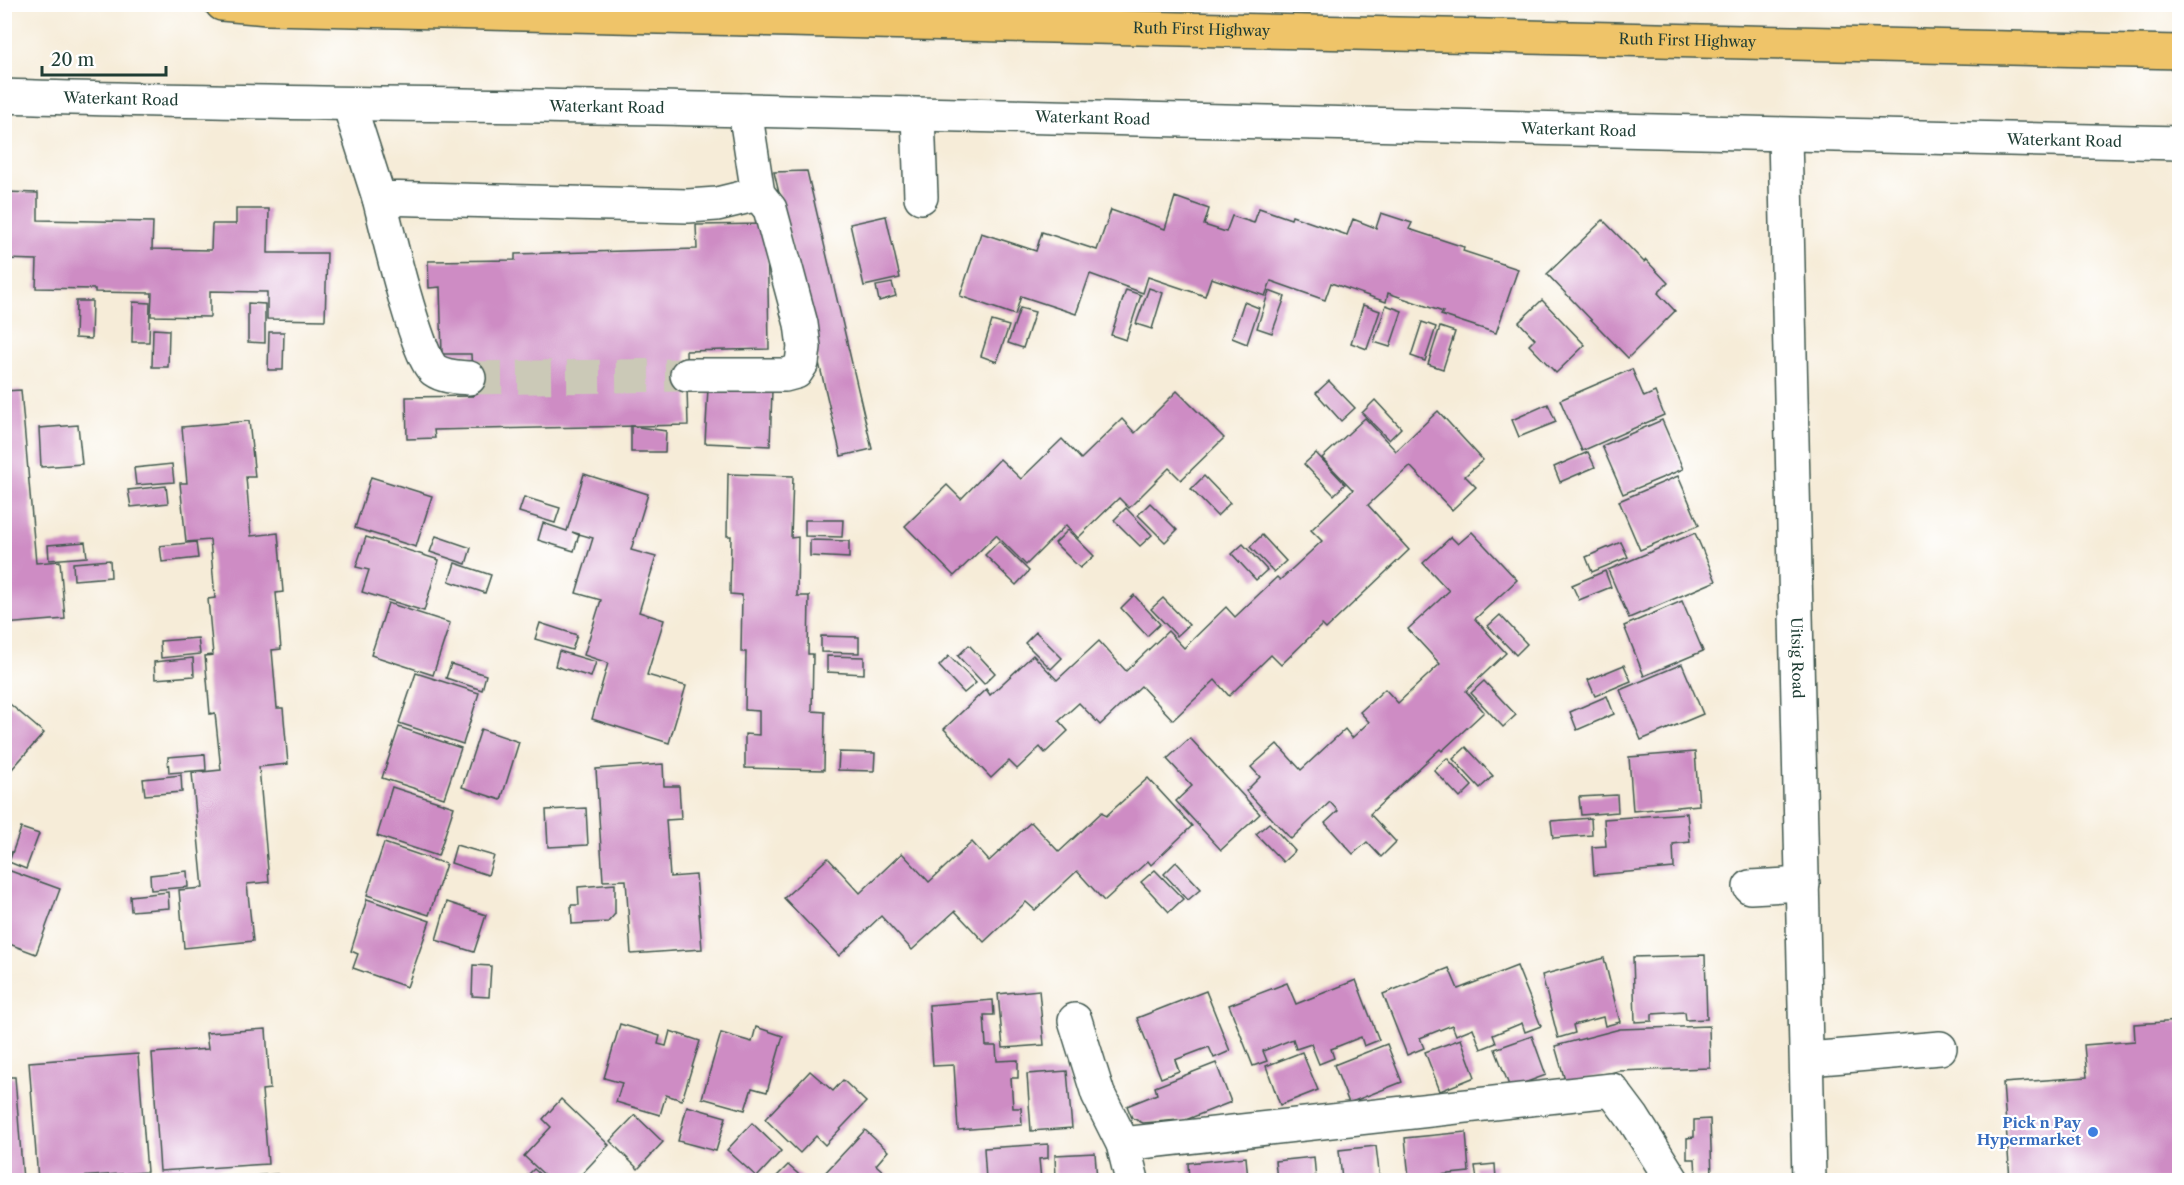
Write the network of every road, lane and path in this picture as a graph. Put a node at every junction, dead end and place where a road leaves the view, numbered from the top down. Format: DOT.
graph roads {
  1 [pos="222,4"];
  2 [pos="2180,52"];
  3 [pos="4,96"];
  4 [pos="350,104"];
  5 [pos="745,110"];
  6 [pos="918,115"];
  7 [pos="1785,136"];
  8 [pos="2180,143"];
  9 [pos="758,194"];
  10 [pos="921,197"];
  11 [pos="379,198"];
  12 [pos="687,375"];
  13 [pos="469,378"];
  14 [pos="1803,884"];
  15 [pos="1750,887"];
  16 [pos="1075,1020"];
  17 [pos="1940,1048"];
  18 [pos="1808,1059"];
  19 [pos="1123,1144"];
  20 [pos="1132,1180"];
  21 [pos="1671,1180"];
  22 [pos="1809,1180"];
  1 -- 2 [label="highway, Ruth First Highway"];
  3 -- 4 [label="street, Waterkant Road"];
  4 -- 5 [label="street, Waterkant Road"];
  4 -- 11 [label="street"];
  5 -- 6 [label="street, Waterkant Road"];
  5 -- 9 [label="street"];
  6 -- 7 [label="street, Waterkant Road"];
  6 -- 10 [label="street"];
  7 -- 8 [label="street, Waterkant Road"];
  7 -- 14 [label="street, Uitsig Road"];
  9 -- 11 [label="street"];
  9 -- 12 [label="street"];
  11 -- 13 [label="street"];
  14 -- 15 [label="street"];
  14 -- 18 [label="street, Uitsig Road"];
  16 -- 19 [label="street"];
  17 -- 18 [label="street"];
  18 -- 22 [label="street, Uitsig Road"];
  19 -- 20 [label="street"];
  19 -- 21 [label="street"];
}
